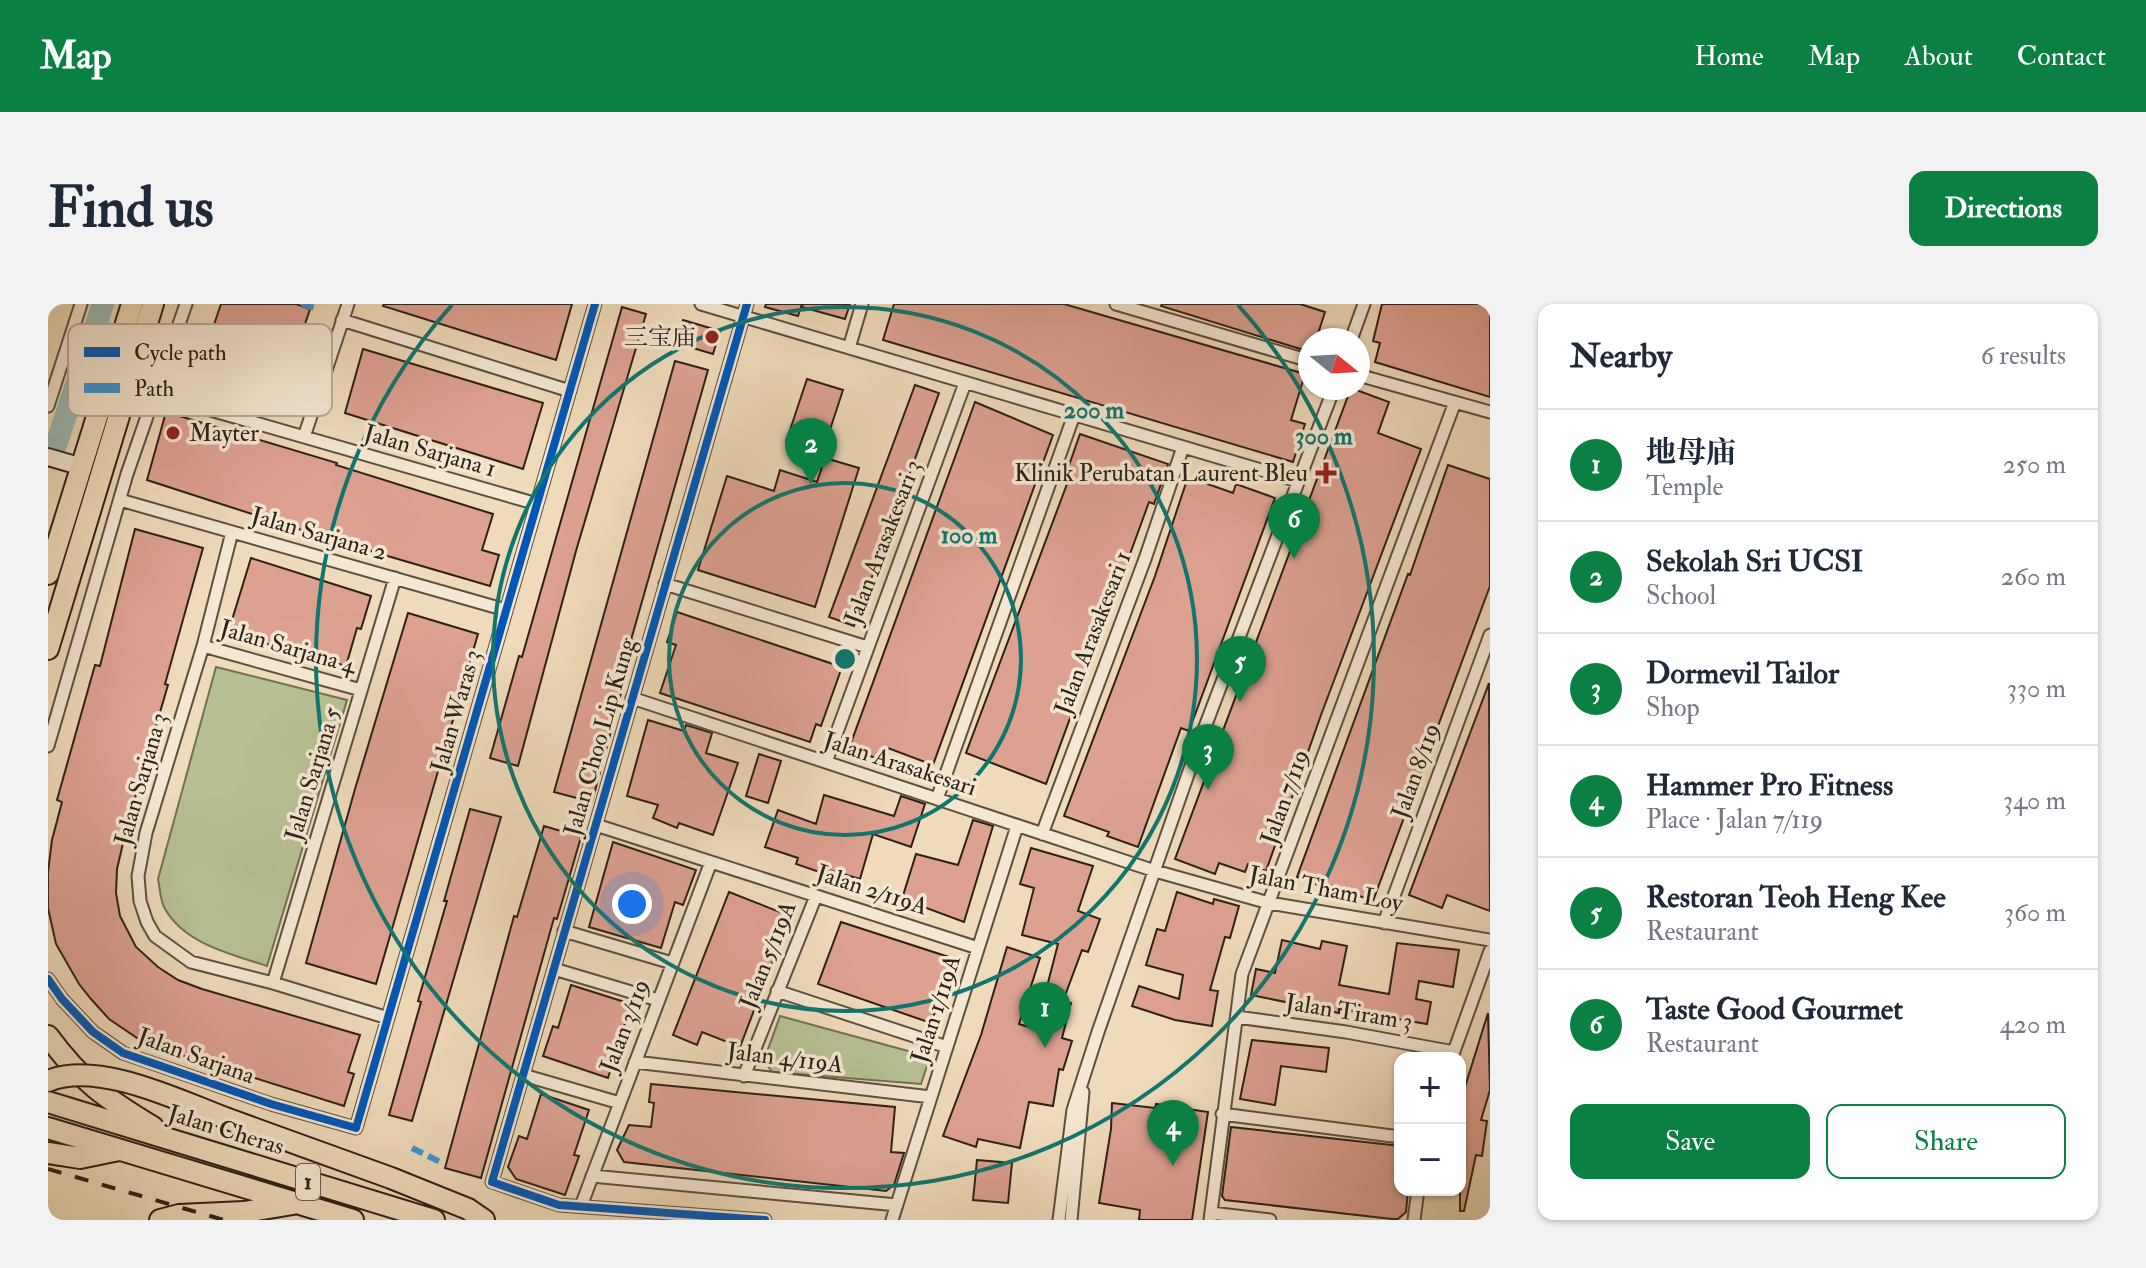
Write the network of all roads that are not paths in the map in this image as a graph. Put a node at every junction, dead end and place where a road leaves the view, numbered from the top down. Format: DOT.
graph roads {
  1 [pos="81,304"];
  2 [pos="132,304"];
  3 [pos="153,304"];
  4 [pos="186,304"];
  5 [pos="348,304"];
  6 [pos="595,304"];
  7 [pos="701,304"];
  8 [pos="747,304"];
  9 [pos="862,304"];
  10 [pos="1116,304"];
  11 [pos="1364,304"];
  12 [pos="743,316"];
  13 [pos="342,320"];
  14 [pos="75,324"];
  15 [pos="125,324"];
  16 [pos="147,324"];
  17 [pos="179,324"];
  18 [pos="1355,328"];
  19 [pos="68,344"];
  20 [pos="849,348"];
  21 [pos="332,351"];
  22 [pos="1298,357"];
  23 [pos="1370,378"];
  24 [pos="965,383"];
  25 [pos="570,391"];
  26 [pos="1329,400"];
  27 [pos="1455,402"];
  28 [pos="48,406"];
  29 [pos="1490,412"];
  30 [pos="1074,415"];
  31 [pos="95,416"];
  32 [pos="118,416"];
  33 [pos="148,416"];
  34 [pos="231,416"];
  35 [pos="311,416"];
  36 [pos="304,437"];
  37 [pos="1183,447"];
  38 [pos="48,457"];
  39 [pos="79,466"];
  40 [pos="1298,481"];
  41 [pos="120,500"];
  42 [pos="537,504"];
  43 [pos="232,532"];
  44 [pos="48,574"];
  45 [pos="395,578"];
  46 [pos="665,584"];
  47 [pos="506,610"];
  48 [pos="1490,635"];
  49 [pos="203,646"];
  50 [pos="867,647"];
  51 [pos="48,649"];
  52 [pos="361,690"];
  53 [pos="632,698"];
  54 [pos="48,746"];
  55 [pos="826,762"];
  56 [pos="937,799"];
  57 [pos="596,825"];
  58 [pos="1017,826"];
  59 [pos="1042,834"];
  60 [pos="711,862"];
  61 [pos="1155,871"];
  62 [pos="816,896"];
  63 [pos="1269,903"];
  64 [pos="1384,923"];
  65 [pos="564,931"];
  66 [pos="1490,940"];
  67 [pos="978,948"];
  68 [pos="1490,951"];
  69 [pos="672,963"];
  70 [pos="554,969"];
  71 [pos="48,979"];
  72 [pos="273,983"];
  73 [pos="777,991"];
  74 [pos="658,1000"];
  75 [pos="1237,1017"];
  76 [pos="388,1018"];
  77 [pos="48,1036"];
  78 [pos="947,1047"];
  79 [pos="1439,1052"];
  80 [pos="1454,1052"];
  81 [pos="635,1062"];
  82 [pos="523,1075"];
  83 [pos="744,1076"];
  84 [pos="48,1081"];
  85 [pos="1083,1083"];
  86 [pos="931,1097"];
  87 [pos="48,1102"];
  88 [pos="620,1103"];
  89 [pos="1222,1114"];
  90 [pos="48,1128"];
  91 [pos="356,1128"];
  92 [pos="1394,1136"];
  93 [pos="182,1144"];
  94 [pos="123,1150"];
  95 [pos="48,1153"];
  96 [pos="592,1176"];
  97 [pos="1417,1196"];
  98 [pos="297,1203"];
  99 [pos="897,1205"];
  100 [pos="581,1206"];
  101 [pos="1211,1216"];
  102 [pos="160,1220"];
  103 [pos="353,1220"];
  104 [pos="434,1220"];
  105 [pos="484,1220"];
  106 [pos="765,1220"];
  107 [pos="892,1220"];
  108 [pos="1059,1220"];
  109 [pos="1071,1220"];
  110 [pos="1270,1220"];
  111 [pos="1414,1220"];
  1 -- 14 [label="street"];
  2 -- 15 [label="highway"];
  3 -- 16 [label="highway"];
  4 -- 17 [label="street"];
  5 -- 13 [label="street"];
  6 -- 25 [label="street, Jalan Waras 3"];
  7 -- 12 [label="street"];
  8 -- 12 [label="street, Jalan Choo Lip Kung"];
  9 -- 20 [label="street"];
  10 -- 22 [label="street"];
  11 -- 18 [label="street"];
  12 -- 20 [label="street"];
  12 -- 46 [label="street, Jalan Choo Lip Kung"];
  13 -- 21 [label="street"];
  13 -- 25 [label="street"];
  19 -- 28 [label="street"];
  20 -- 24 [label="street"];
  23 -- 27 [label="street"];
  24 -- 30 [label="street"];
  24 -- 50 [label="street, Jalan Arasakesari 3"];
  25 -- 42 [label="street, Jalan Waras 3"];
  26 -- 40 [label="street"];
  27 -- 29 [label="street"];
  27 -- 63 [label="street, Jalan 7/119"];
  30 -- 37 [label="street"];
  30 -- 56 [label="street"];
  31 -- 39 [label="highway"];
  32 -- 51 [label="highway"];
  33 -- 41 [label="street"];
  34 -- 36 [label="street, Jalan Sarjana 1"];
  35 -- 36 [label="street"];
  36 -- 42 [label="street, Jalan Sarjana 1"];
  37 -- 40 [label="street"];
  37 -- 59 [label="street, Jalan Arasakesari 1"];
  38 -- 39 [label="street"];
  39 -- 44 [label="highway"];
  40 -- 61 [label="street"];
  41 -- 43 [label="street, Jalan Sarjana 2"];
  41 -- 54 [label="street"];
  42 -- 47 [label="street, Jalan Waras 3"];
  43 -- 45 [label="street, Jalan Sarjana 2"];
  43 -- 49 [label="street, Jalan Sarjana 3"];
  45 -- 47 [label="street, Jalan Sarjana 2"];
  45 -- 52 [label="street, Jalan Sarjana 5"];
  46 -- 50 [label="street"];
  46 -- 53 [label="street, Jalan Choo Lip Kung"];
  47 -- 76 [label="street, Jalan Waras 3"];
  48 -- 64 [label="street, Jalan 8/119"];
  49 -- 52 [label="street, Jalan Sarjana 4"];
  49 -- 72 [label="street, Jalan Sarjana 3"];
  50 -- 55 [label="street, Jalan Arasakesari 3"];
  52 -- 72 [label="street, Jalan Sarjana 5"];
  53 -- 55 [label="street, Jalan Arasakesari"];
  53 -- 57 [label="street, Jalan Choo Lip Kung"];
  55 -- 56 [label="street, Jalan Arasakesari"];
  56 -- 58 [label="street, Jalan Arasakesari"];
  57 -- 60 [label="street, Jalan 2/119A"];
  57 -- 65 [label="street, Jalan Choo Lip Kung"];
  58 -- 59 [label="street, Jalan Arasakesari"];
  58 -- 67 [label="street, Jalan 1/119A"];
  59 -- 61 [label="street, Jalan Arasakesari"];
  60 -- 62 [label="street, Jalan 2/119A"];
  60 -- 69 [label="street, Jalan 3/119"];
  61 -- 63 [label="street, Jalan Tham Loy"];
  61 -- 85 [label="street"];
  62 -- 67 [label="street, Jalan 2/119A"];
  62 -- 73 [label="street, Jalan 5/119A"];
  63 -- 64 [label="street, Jalan Tham Loy"];
  63 -- 75 [label="street, Jalan 7/119"];
  64 -- 66 [label="street, Jalan Tham Loy"];
  65 -- 69 [label="street"];
  65 -- 70 [label="street, Jalan Choo Lip Kung"];
  67 -- 78 [label="street, Jalan 1/119A"];
  68 -- 80 [label="street"];
  69 -- 74 [label="street, Jalan 3/119"];
  70 -- 74 [label="street"];
  70 -- 82 [label="street, Jalan Choo Lip Kung"];
  71 -- 91 [label="street, Jalan Sarjana"];
  72 -- 76 [label="street, Jalan Sarjana 3"];
  73 -- 78 [label="street"];
  73 -- 83 [label="street, Jalan 5/119A"];
  74 -- 81 [label="street, Jalan 3/119"];
  75 -- 79 [label="street, Jalan Tiram 3"];
  75 -- 89 [label="street, Jalan 7/119"];
  76 -- 91 [label="street, Jalan Waras 3"];
  77 -- 93 [label="highway"];
  78 -- 86 [label="street, Jalan 1/119A"];
  81 -- 83 [label="street, Jalan 4/119A"];
  81 -- 88 [label="street, Jalan 3/119"];
  82 -- 88 [label="street"];
  82 -- 100 [label="street, Jalan Choo Lip Kung"];
  83 -- 86 [label="street, Jalan 4/119A"];
  84 -- 105 [label="highway, bridge"];
  85 -- 108 [label="street"];
  85 -- 109 [label="street"];
  86 -- 99 [label="street, Jalan 1/119A"];
  87 -- 93 [label="highway, Jalan Cheras / 1"];
  88 -- 96 [label="street, Jalan 3/119"];
  89 -- 92 [label="street"];
  89 -- 101 [label="street, Jalan 7/119"];
  90 -- 94 [label="highway, Jalan Cheras / 1"];
  93 -- 104 [label="highway, Jalan Cheras / 1"];
  94 -- 95 [label="highway"];
  94 -- 98 [label="highway, Jalan Cheras / 1"];
  96 -- 99 [label="street"];
  96 -- 100 [label="street, Jalan 3/119"];
  97 -- 111 [label="street"];
  98 -- 102 [label="highway"];
  98 -- 103 [label="highway, Jalan Cheras / 1"];
  99 -- 107 [label="street, Jalan 1/119A"];
  100 -- 106 [label="street"];
  101 -- 110 [label="street"];
}
